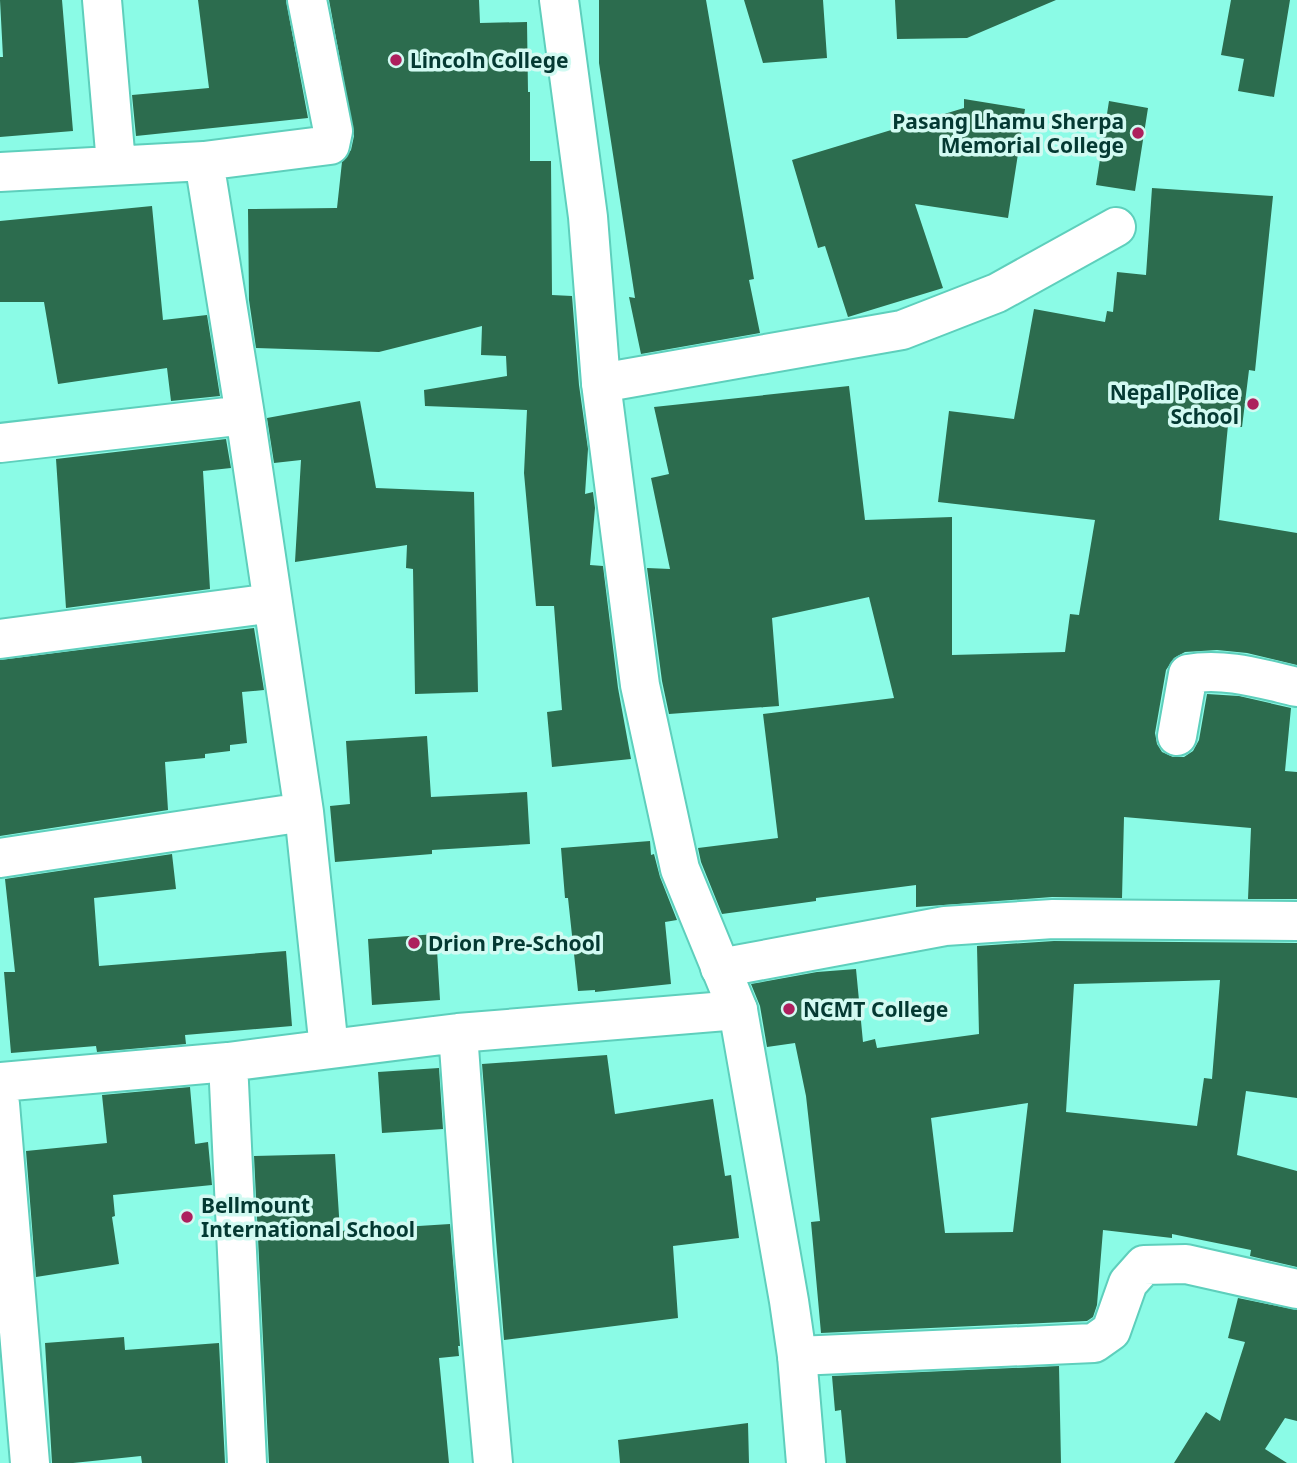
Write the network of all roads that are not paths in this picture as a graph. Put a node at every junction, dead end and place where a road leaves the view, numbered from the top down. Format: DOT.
graph roads {
  1 [pos="102,0"];
  2 [pos="307,0"];
  3 [pos="559,0"];
  4 [pos="204,161"];
  5 [pos="116,164"];
  6 [pos="0,172"];
  7 [pos="1116,228"];
  8 [pos="601,383"];
  9 [pos="246,415"];
  10 [pos="0,443"];
  11 [pos="274,603"];
  12 [pos="0,639"];
  13 [pos="1297,687"];
  14 [pos="1177,736"];
  15 [pos="304,812"];
  16 [pos="0,858"];
  17 [pos="1297,920"];
  18 [pos="720,968"];
  19 [pos="738,1010"];
  20 [pos="458,1033"];
  21 [pos="329,1049"];
  22 [pos="228,1062"];
  23 [pos="0,1082"];
  24 [pos="0,1104"];
  25 [pos="1297,1289"];
  26 [pos="797,1356"];
  27 [pos="30,1463"];
  28 [pos="247,1463"];
  29 [pos="493,1463"];
  30 [pos="806,1463"];
  1 -- 5 [label="street"];
  2 -- 4 [label="street"];
  3 -- 8 [label="street"];
  4 -- 5 [label="street"];
  4 -- 9 [label="street"];
  5 -- 6 [label="street"];
  7 -- 8 [label="street"];
  8 -- 18 [label="street"];
  9 -- 10 [label="street"];
  9 -- 11 [label="street"];
  11 -- 12 [label="street"];
  11 -- 15 [label="street"];
  13 -- 14 [label="street"];
  15 -- 16 [label="street"];
  15 -- 21 [label="street"];
  17 -- 18 [label="street"];
  18 -- 19 [label="street"];
  19 -- 20 [label="street"];
  19 -- 26 [label="street"];
  20 -- 21 [label="street"];
  20 -- 29 [label="street"];
  21 -- 22 [label="street"];
  22 -- 23 [label="street"];
  22 -- 28 [label="street"];
  24 -- 27 [label="street"];
  25 -- 26 [label="street"];
  26 -- 30 [label="street"];
}
